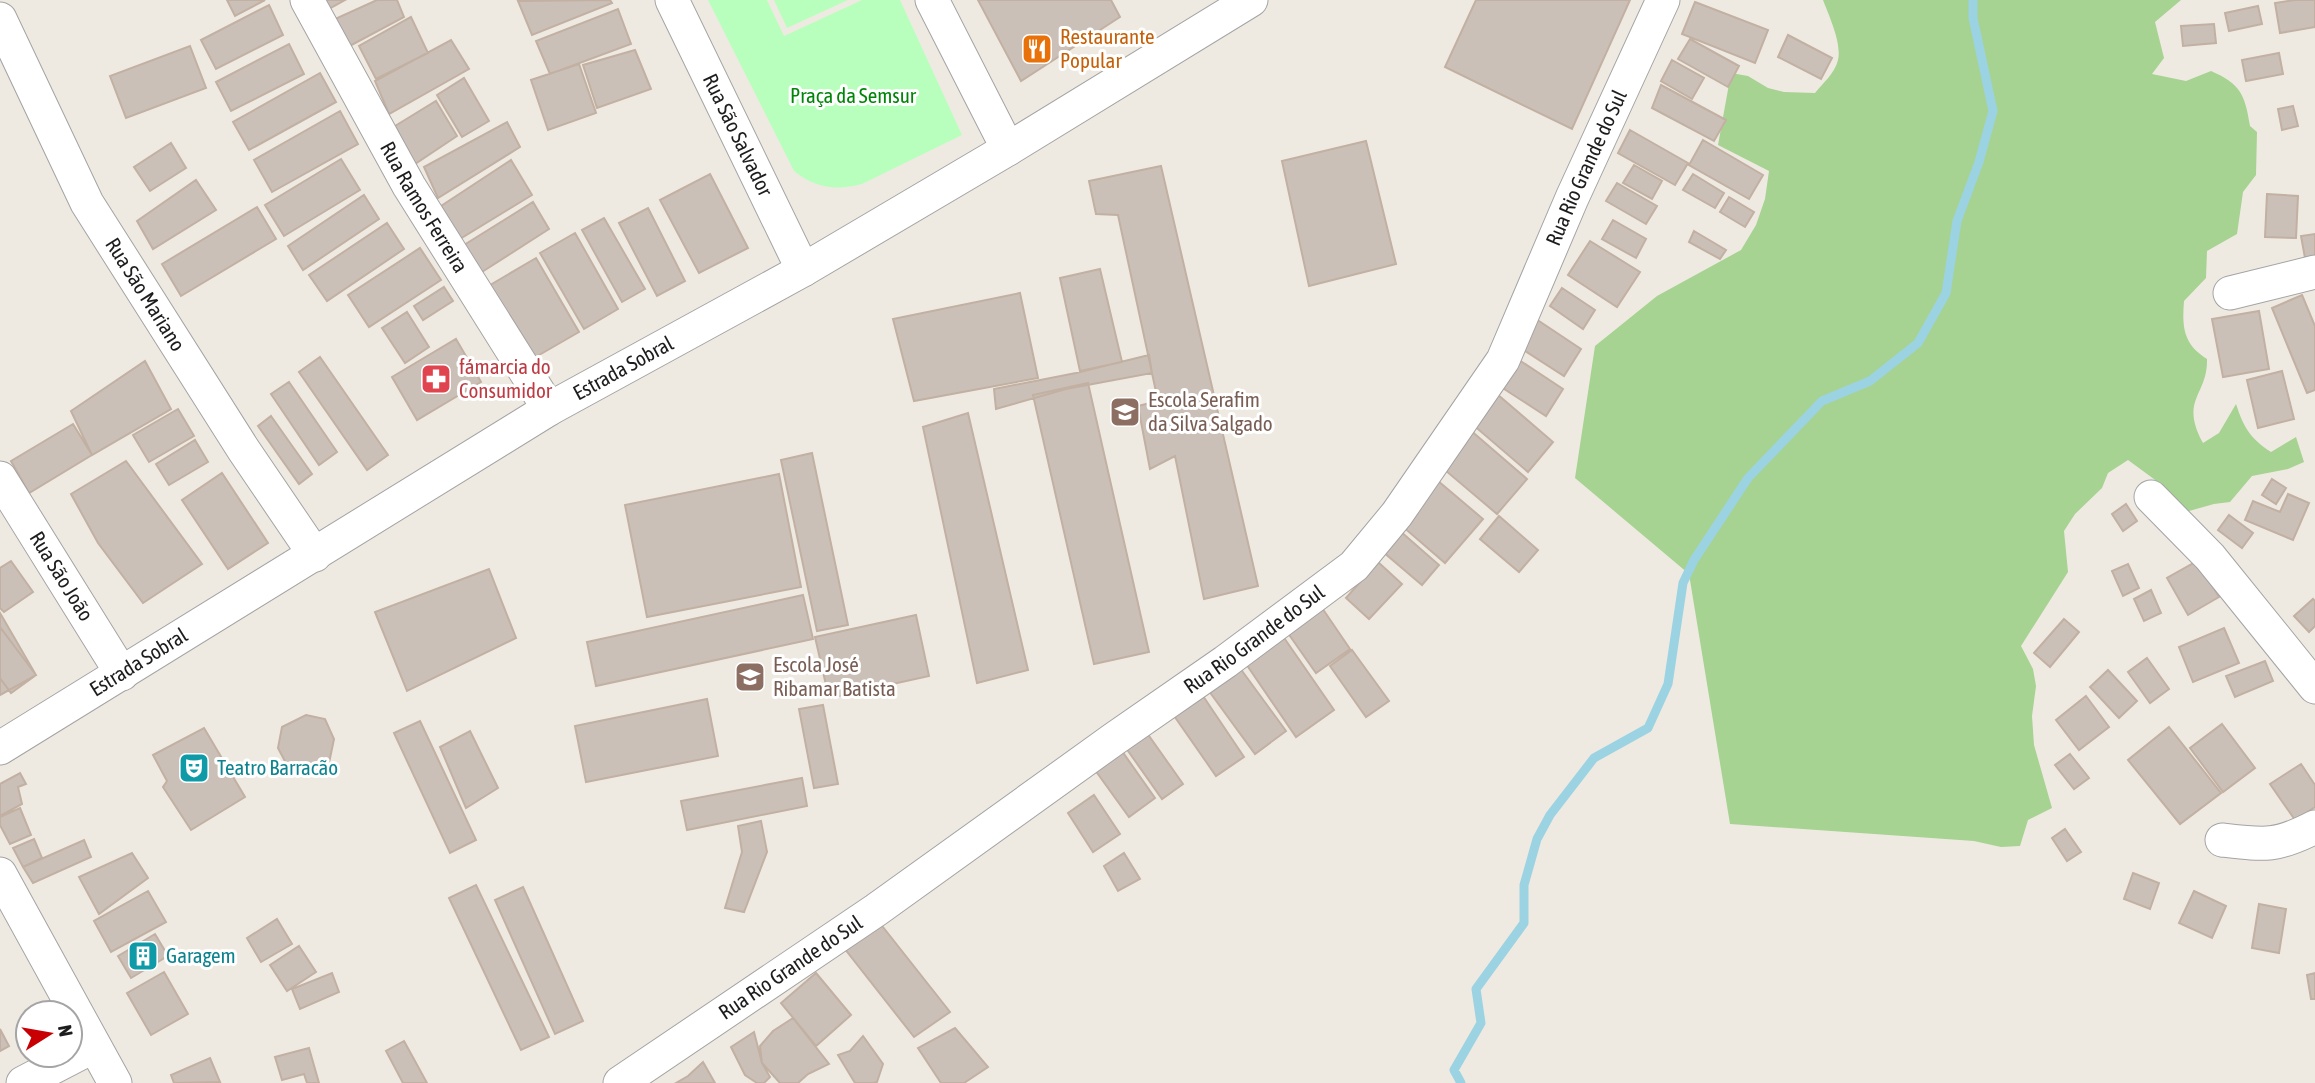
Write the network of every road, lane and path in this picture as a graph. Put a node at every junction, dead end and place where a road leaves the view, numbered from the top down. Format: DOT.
graph roads {
  1 [pos="307,0"];
  2 [pos="672,0"];
  3 [pos="932,0"];
  4 [pos="1251,0"];
  5 [pos="1663,0"];
  6 [pos="0,19"];
  7 [pos="1008,149"];
  8 [pos="803,270"];
  9 [pos="2315,272"];
  10 [pos="2230,293"];
  11 [pos="549,409"];
  12 [pos="0,478"];
  13 [pos="2151,497"];
  14 [pos="314,555"];
  15 [pos="122,674"];
  16 [pos="2315,687"];
  17 [pos="0,748"];
  18 [pos="2315,827"];
  19 [pos="2222,840"];
  20 [pos="0,874"];
  21 [pos="94,1046"];
  22 [pos="23,1083"];
  23 [pos="115,1083"];
  24 [pos="620,1083"];
  1 -- 11 [label="street, Rua Ramos Ferreira"];
  2 -- 8 [label="street, Rua São Salvador"];
  3 -- 7 [label="street"];
  4 -- 7 [label="street, Estrada Sobral"];
  5 -- 24 [label="street, Rua Rio Grande do Sul"];
  6 -- 14 [label="street, Rua São Mariano"];
  7 -- 8 [label="street, Estrada Sobral"];
  8 -- 11 [label="street, Estrada Sobral"];
  9 -- 10 [label="street"];
  11 -- 14 [label="street, Estrada Sobral"];
  12 -- 15 [label="street, Rua São João"];
  13 -- 16 [label="street"];
  14 -- 15 [label="street, Estrada Sobral"];
  15 -- 17 [label="street, Estrada Sobral"];
  18 -- 19 [label="street"];
  20 -- 21 [label="street"];
  21 -- 22 [label="street"];
  21 -- 23 [label="street"];
}
